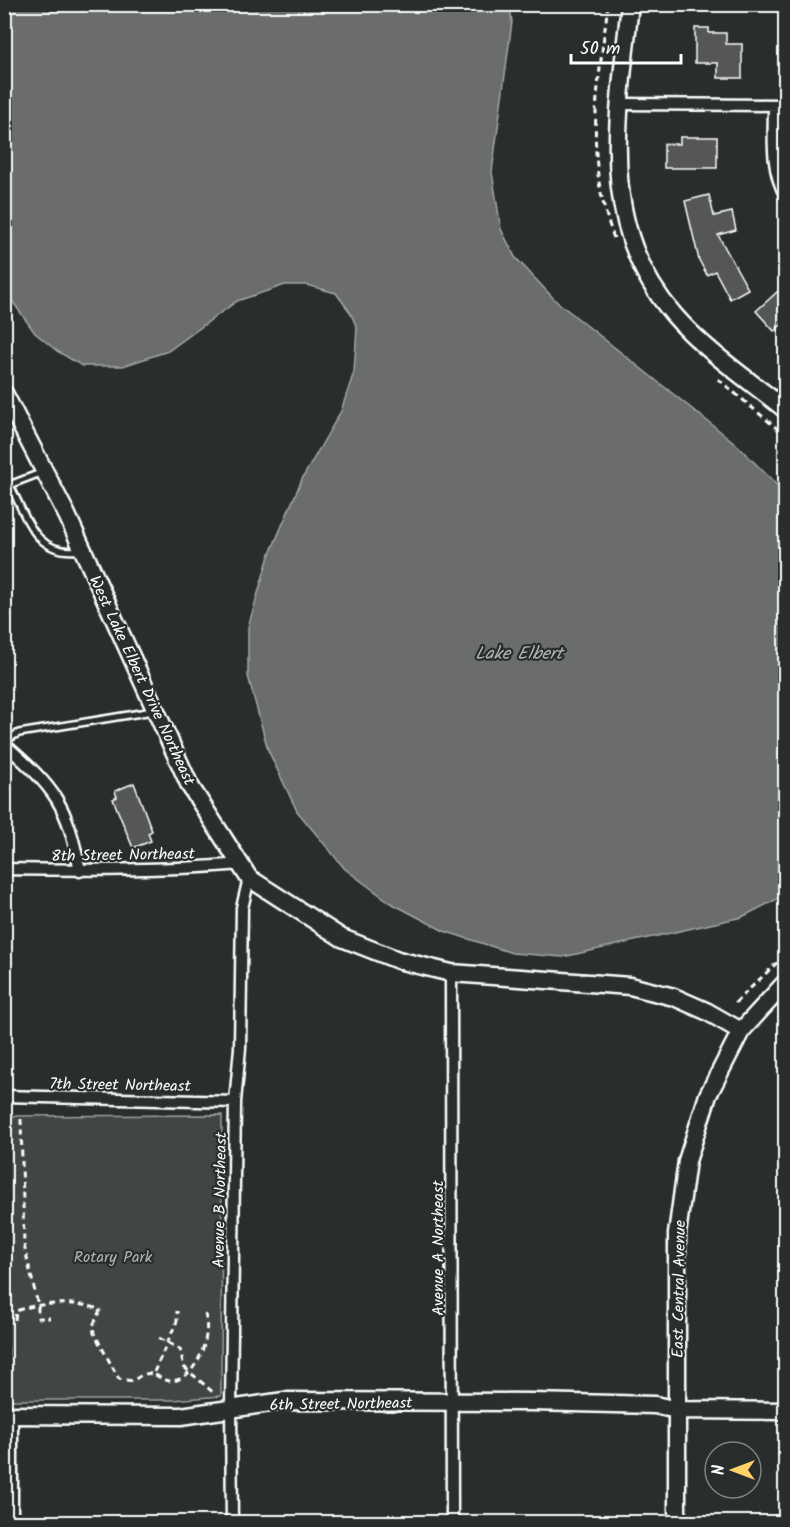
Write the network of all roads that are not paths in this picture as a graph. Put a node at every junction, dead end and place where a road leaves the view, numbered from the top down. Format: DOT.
graph roads {
  1 [pos="630,4"];
  2 [pos="620,104"];
  3 [pos="774,105"];
  4 [pos="786,105"];
  5 [pos="786,196"];
  6 [pos="4,393"];
  7 [pos="786,410"];
  8 [pos="45,471"];
  9 [pos="7,486"];
  10 [pos="83,549"];
  11 [pos="157,710"];
  12 [pos="4,743"];
  13 [pos="4,869"];
  14 [pos="80,871"];
  15 [pos="245,871"];
  16 [pos="451,973"];
  17 [pos="786,982"];
  18 [pos="741,1031"];
  19 [pos="4,1096"];
  20 [pos="235,1102"];
  21 [pos="5,1349"];
  22 [pos="454,1402"];
  23 [pos="231,1407"];
  24 [pos="7,1408"];
  25 [pos="677,1410"];
  26 [pos="786,1410"];
  27 [pos="8,1498"];
  28 [pos="12,1522"];
  29 [pos="232,1522"];
  30 [pos="452,1522"];
  31 [pos="677,1522"];
  1 -- 2 [label="street"];
  2 -- 3 [label="street"];
  2 -- 7 [label="street"];
  3 -- 4 [label="street"];
  3 -- 5 [label="street"];
  6 -- 8 [label="street, West Lake Elbert Drive Northeast"];
  8 -- 9 [label="lane"];
  8 -- 10 [label="street, West Lake Elbert Drive Northeast"];
  9 -- 10 [label="lane"];
  10 -- 11 [label="street, West Lake Elbert Drive Northeast"];
  11 -- 12 [label="lane"];
  11 -- 15 [label="street, West Lake Elbert Drive Northeast"];
  12 -- 14 [label="street"];
  13 -- 14 [label="street, 8th Street Northeast"];
  14 -- 15 [label="street, 8th Street Northeast"];
  15 -- 16 [label="street, West Lake Elbert Drive Northeast"];
  15 -- 20 [label="street, Avenue B Northeast"];
  16 -- 18 [label="street, West Lake Elbert Drive Northeast"];
  16 -- 22 [label="street, Avenue A Northeast"];
  17 -- 18 [label="street, East Central Avenue"];
  18 -- 25 [label="street, East Central Avenue"];
  19 -- 20 [label="street, 7th Street Northeast"];
  20 -- 23 [label="street, Avenue B Northeast"];
  21 -- 24 [label="lane"];
  22 -- 23 [label="street, 6th Street Northeast"];
  22 -- 25 [label="street, 6th Street Northeast"];
  22 -- 30 [label="street, Avenue A Northeast"];
  23 -- 24 [label="street, 6th Street Northeast"];
  23 -- 29 [label="street, Avenue B Northeast"];
  24 -- 27 [label="street"];
  25 -- 26 [label="street, 6th Street Northeast"];
  25 -- 31 [label="street, East Central Avenue"];
  27 -- 28 [label="street"];
}
